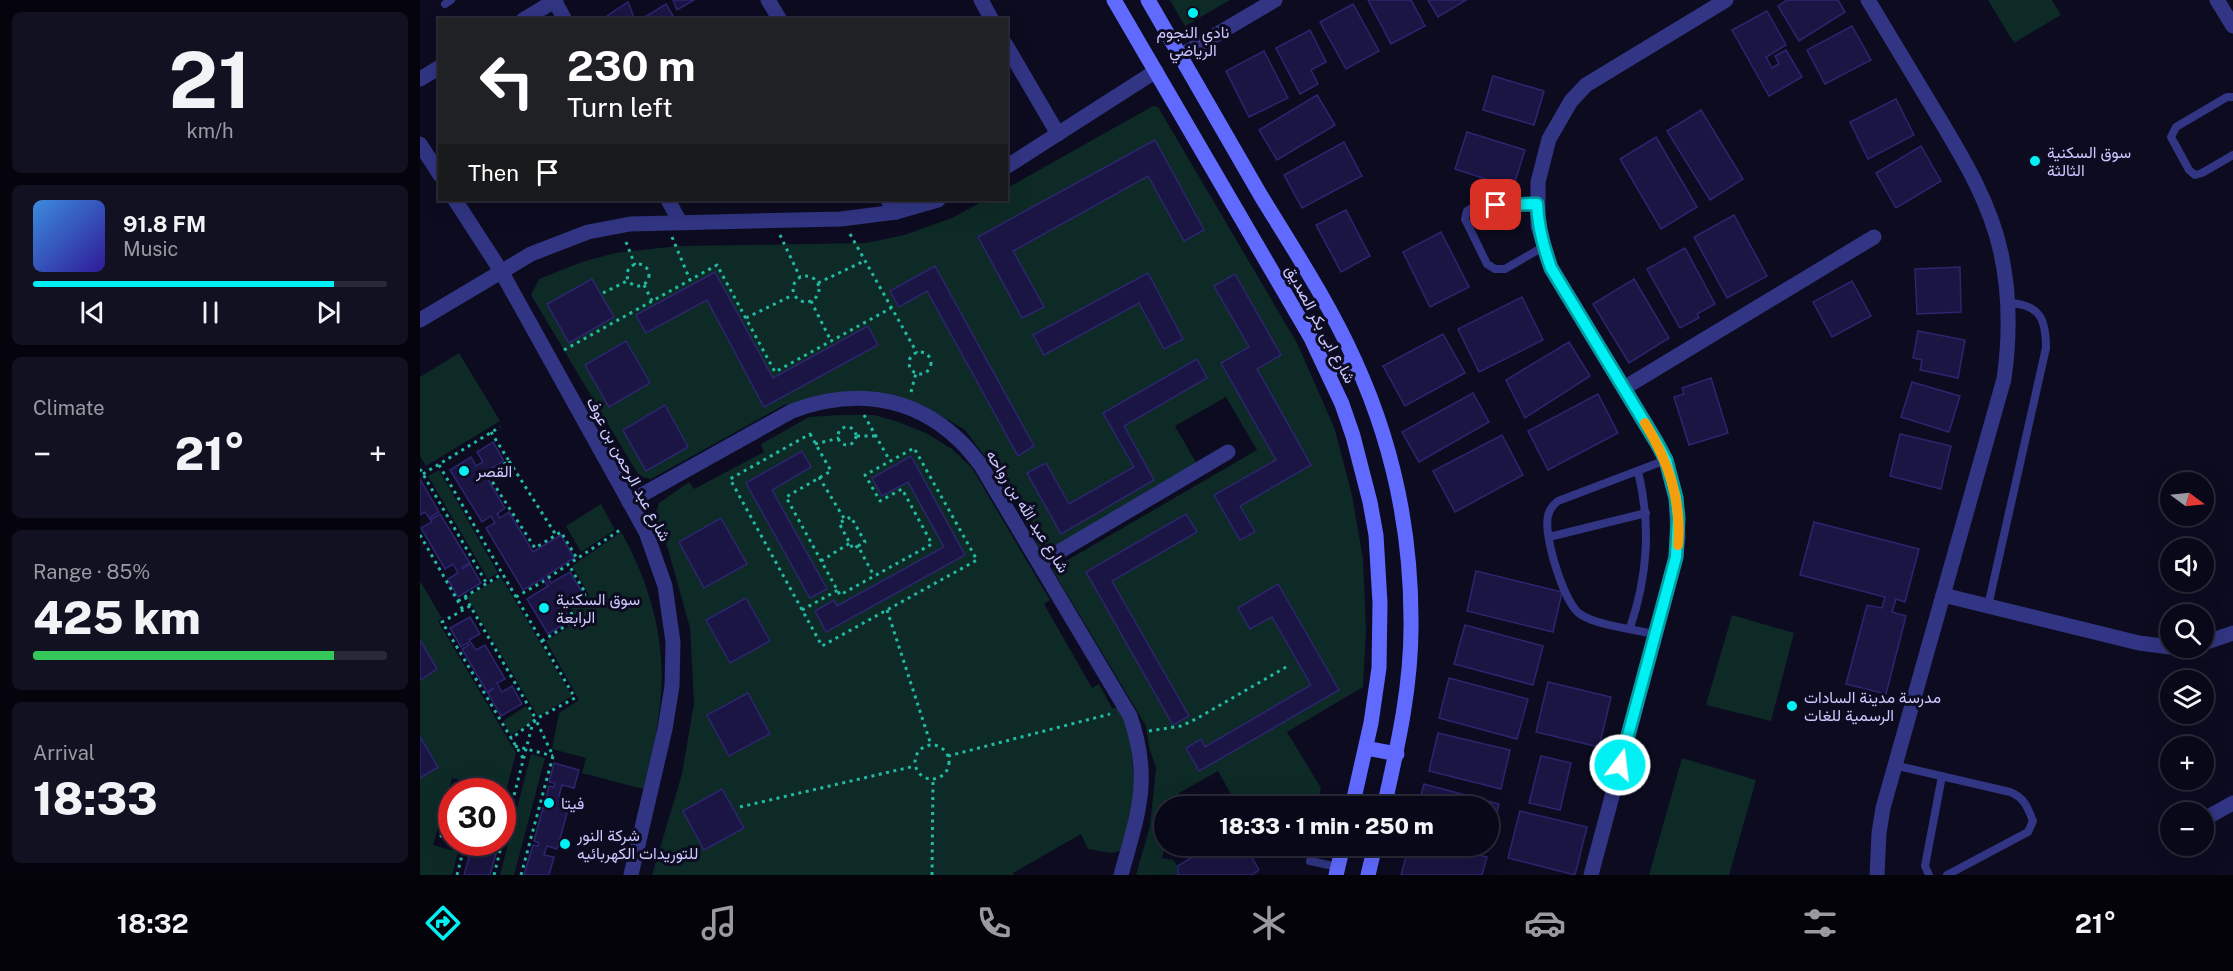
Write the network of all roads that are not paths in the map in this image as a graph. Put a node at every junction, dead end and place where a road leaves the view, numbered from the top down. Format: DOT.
graph roads {
  1 [pos="555,0"];
  2 [pos="768,0"];
  3 [pos="981,0"];
  4 [pos="1114,0"];
  5 [pos="1148,0"];
  6 [pos="1275,0"];
  7 [pos="1726,0"];
  8 [pos="1869,0"];
  9 [pos="2217,0"];
  10 [pos="526,18"];
  11 [pos="564,18"];
  12 [pos="779,18"];
  13 [pos="991,18"];
  14 [pos="2233,26"];
  15 [pos="1008,48"];
  16 [pos="1180,56"];
  17 [pos="438,68"];
  18 [pos="1155,71"];
  19 [pos="420,79"];
  20 [pos="2233,97"];
  21 [pos="1058,134"];
  22 [pos="420,144"];
  23 [pos="2233,155"];
  24 [pos="1008,166"];
  25 [pos="438,171"];
  26 [pos="456,201"];
  27 [pos="668,201"];
  28 [pos="930,201"];
  29 [pos="1537,204"];
  30 [pos="892,206"];
  31 [pos="673,222"];
  32 [pos="1874,237"];
  33 [pos="1543,247"];
  34 [pos="501,272"];
  35 [pos="2008,303"];
  36 [pos="420,320"];
  37 [pos="1355,361"];
  38 [pos="1328,370"];
  39 [pos="1624,388"];
  40 [pos="1228,452"];
  41 [pos="1666,460"];
  42 [pos="1638,471"];
  43 [pos="629,502"];
  44 [pos="1646,513"];
  45 [pos="1549,537"];
  46 [pos="1040,563"];
  47 [pos="1943,595"];
  48 [pos="1988,606"];
  49 [pos="1630,628"];
  50 [pos="2233,633"];
  51 [pos="1656,634"];
  52 [pos="2214,640"];
  53 [pos="2160,646"];
  54 [pos="1365,748"];
  55 [pos="1397,754"];
  56 [pos="1894,765"];
  57 [pos="1942,776"];
  58 [pos="1354,796"];
  59 [pos="1387,796"];
  60 [pos="2233,803"];
  61 [pos="2214,814"];
  62 [pos="1341,856"];
  63 [pos="1373,856"];
  64 [pos="1310,861"];
  65 [pos="1337,871"];
  66 [pos="631,875"];
  67 [pos="1121,875"];
  68 [pos="1368,875"];
  69 [pos="1591,875"];
  70 [pos="1877,875"];
  71 [pos="1929,875"];
  72 [pos="1947,875"];
  1 -- 10 [label="street"];
  1 -- 11 [label="street"];
  2 -- 12 [label="street"];
  3 -- 13 [label="street"];
  4 -- 18 [label="main road, شارع ابى بكر الصديق"];
  5 -- 16 [label="main road, شارع ابى بكر الصديق"];
  6 -- 16 [label="street"];
  7 -- 29 [label="street"];
  8 -- 35 [label="street"];
  9 -- 14 [label="street"];
  15 -- 21 [label="street"];
  16 -- 37 [label="main road, شارع ابى بكر الصديق"];
  17 -- 19 [label="street"];
  18 -- 21 [label="street"];
  18 -- 38 [label="main road, شارع ابى بكر الصديق"];
  20 -- 23 [label="lane"];
  21 -- 24 [label="street"];
  22 -- 25 [label="street"];
  26 -- 34 [label="street, شارع عبد الرحمن بن عوف"];
  27 -- 31 [label="street"];
  28 -- 30 [label="street"];
  29 -- 33 [label="street"];
  29 -- 33 [label="lane"];
  30 -- 31 [label="street"];
  31 -- 34 [label="street"];
  32 -- 39 [label="street"];
  33 -- 39 [label="street"];
  34 -- 36 [label="street"];
  34 -- 43 [label="street, شارع عبد الرحمن بن عوف"];
  35 -- 47 [label="street"];
  35 -- 48 [label="lane"];
  37 -- 38 [label="main road"];
  37 -- 55 [label="main road, شارع ابى بكر الصديق"];
  38 -- 54 [label="main road, شارع ابى بكر الصديق"];
  39 -- 41 [label="street"];
  40 -- 46 [label="street"];
  41 -- 42 [label="lane"];
  41 -- 51 [label="street"];
  42 -- 44 [label="lane"];
  42 -- 45 [label="lane"];
  43 -- 46 [label="street, شارع عبد الله بن رواحه"];
  43 -- 66 [label="street, شارع عبد الرحمن بن عوف"];
  44 -- 45 [label="lane"];
  44 -- 49 [label="lane"];
  45 -- 49 [label="lane"];
  46 -- 67 [label="street, شارع عبد الله بن رواحه"];
  47 -- 48 [label="street"];
  47 -- 56 [label="street"];
  48 -- 53 [label="street"];
  49 -- 51 [label="lane"];
  50 -- 52 [label="street"];
  51 -- 69 [label="street"];
  54 -- 55 [label="main road"];
  54 -- 58 [label="main road, شارع ابى بكر الصديق"];
  55 -- 59 [label="main road, شارع ابى بكر الصديق"];
  56 -- 57 [label="lane"];
  56 -- 70 [label="street"];
  57 -- 71 [label="lane"];
  57 -- 72 [label="lane"];
  60 -- 61 [label="street"];
  62 -- 65 [label="main road"];
  63 -- 68 [label="main road"];
  64 -- 65 [label="lane"];
}
